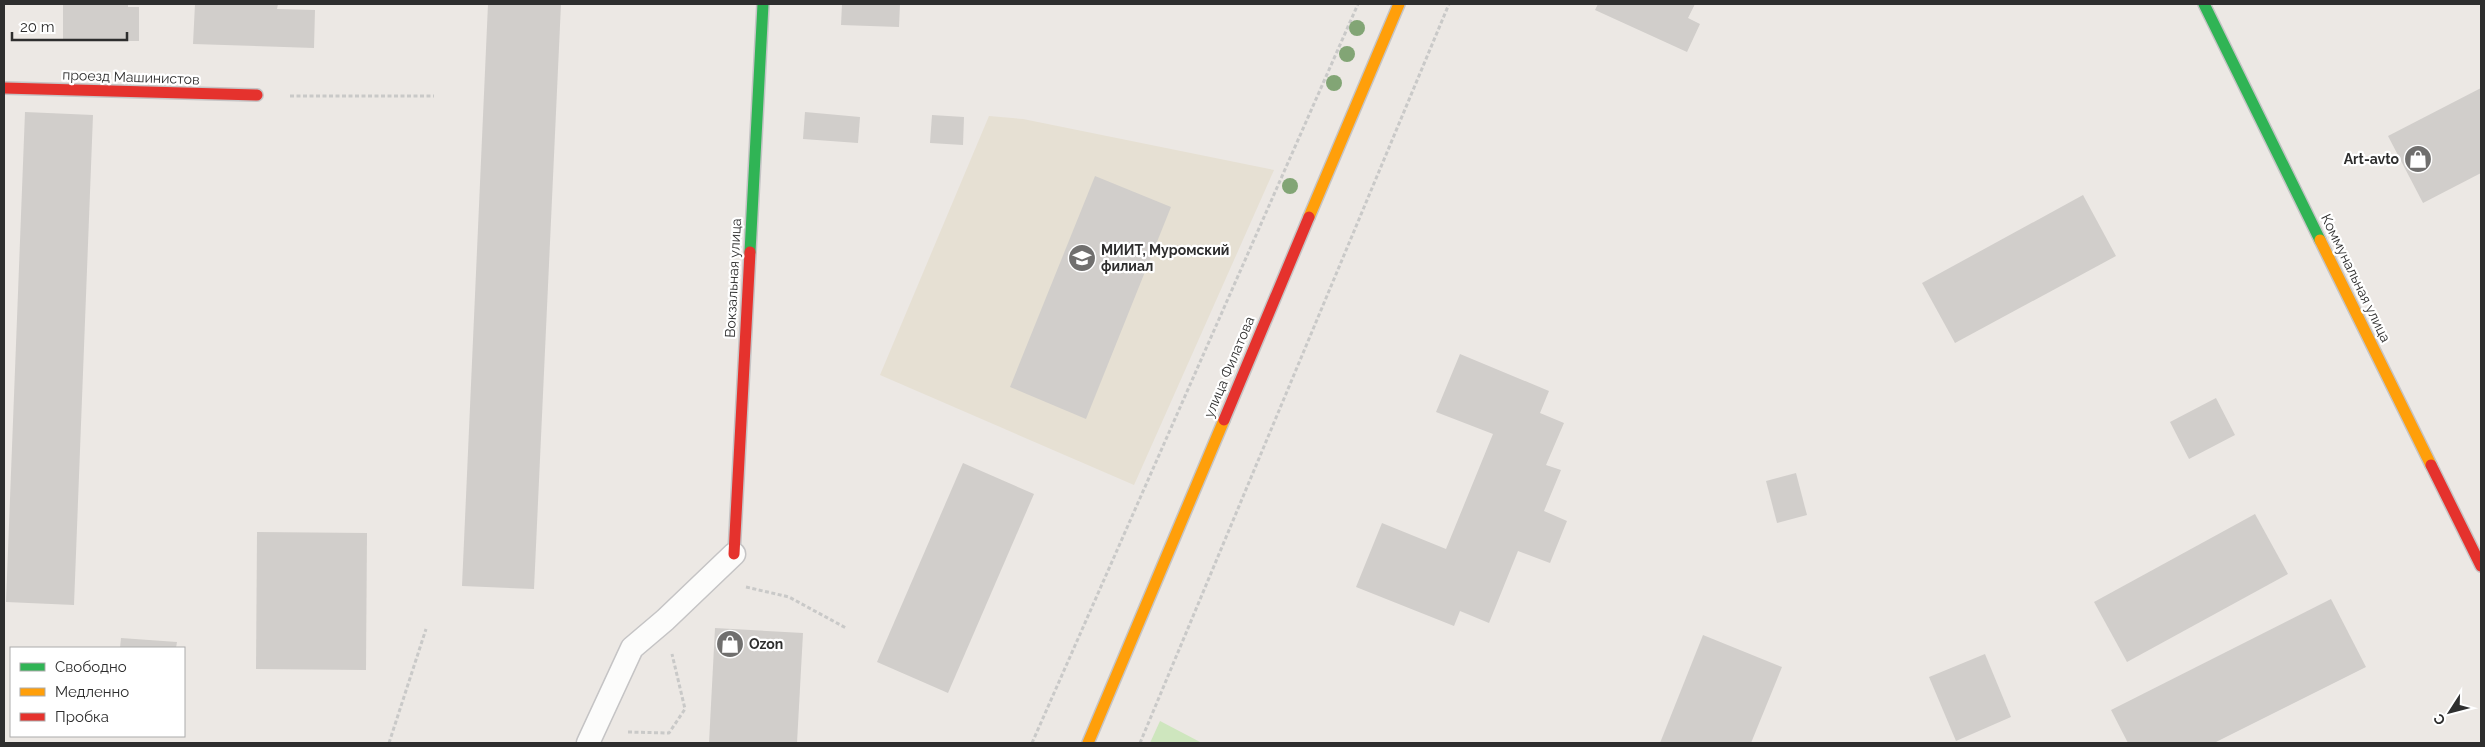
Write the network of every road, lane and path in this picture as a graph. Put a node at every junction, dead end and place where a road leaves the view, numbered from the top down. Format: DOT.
graph roads {
  1 [pos="763,4"];
  2 [pos="1358,4"];
  3 [pos="1399,4"];
  4 [pos="1449,4"];
  5 [pos="2204,4"];
  6 [pos="4,88"];
  7 [pos="257,96"];
  8 [pos="434,96"];
  9 [pos="734,554"];
  10 [pos="2481,566"];
  11 [pos="708,578"];
  12 [pos="665,620"];
  13 [pos="846,628"];
  14 [pos="426,629"];
  15 [pos="590,737"];
  16 [pos="389,743"];
  17 [pos="1032,743"];
  18 [pos="1088,743"];
  19 [pos="1140,743"];
  1 -- 9 [label="street, Вокзальная улица"];
  2 -- 17 [label="path"];
  3 -- 18 [label="street, улица Филатова"];
  4 -- 19 [label="path"];
  5 -- 10 [label="street, Коммунальная улица"];
  6 -- 7 [label="street, проезд Машинистов"];
  7 -- 8 [label="path"];
  9 -- 11 [label="lane"];
  11 -- 12 [label="lane"];
  11 -- 13 [label="path"];
  12 -- 15 [label="lane"];
  12 -- 15 [label="path"];
  14 -- 16 [label="path"];
}
